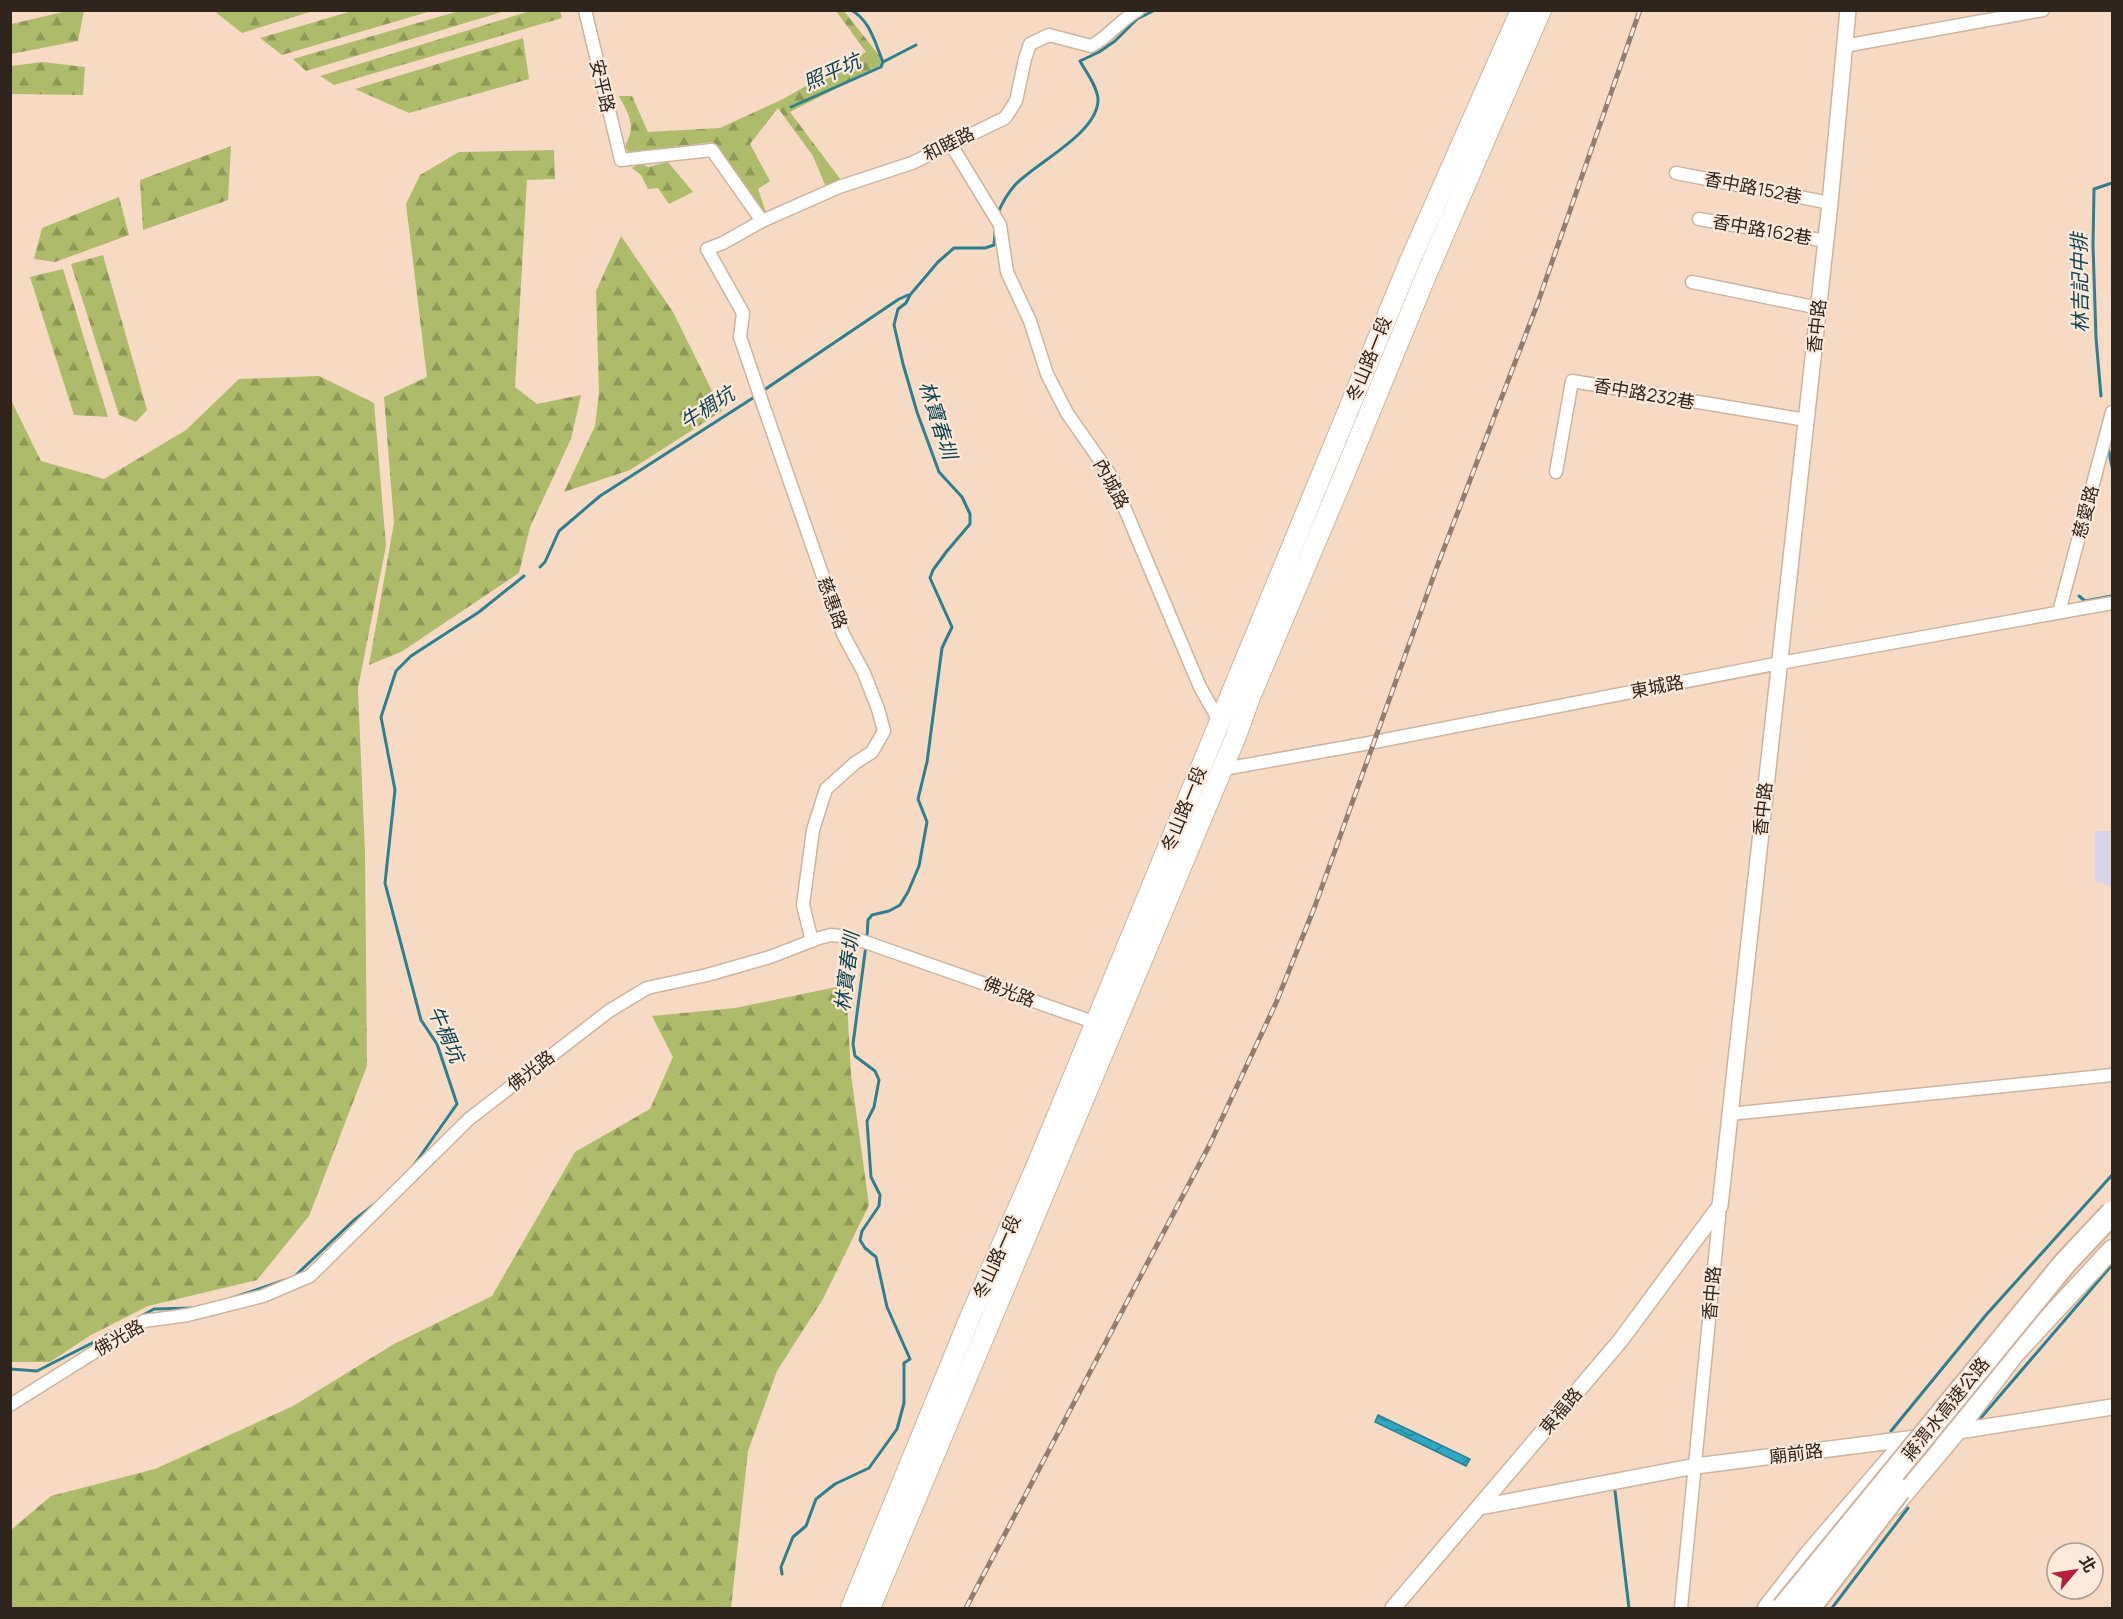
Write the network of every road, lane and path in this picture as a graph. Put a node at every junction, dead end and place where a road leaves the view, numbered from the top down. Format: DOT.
graph roads {
  1 [pos="585,10"];
  2 [pos="1138,10"];
  3 [pos="1521,10"];
  4 [pos="1541,10"];
  5 [pos="1848,10"];
  6 [pos="2043,10"];
  7 [pos="1844,45"];
  8 [pos="1501,80"];
  9 [pos="950,144"];
  10 [pos="1676,173"];
  11 [pos="1830,203"];
  12 [pos="1699,219"];
  13 [pos="762,221"];
  14 [pos="1826,241"];
  15 [pos="707,249"];
  16 [pos="1409,263"];
  17 [pos="1427,273"];
  18 [pos="1692,282"];
  19 [pos="1819,308"];
  20 [pos="2112,412"];
  21 [pos="1806,420"];
  22 [pos="1556,472"];
  23 [pos="2112,603"];
  24 [pos="2059,612"];
  25 [pos="1780,663"];
  26 [pos="1220,724"];
  27 [pos="1236,736"];
  28 [pos="1211,768"];
  29 [pos="812,940"];
  30 [pos="1104,1026"];
  31 [pos="2112,1076"];
  32 [pos="1730,1114"];
  33 [pos="2112,1202"];
  34 [pos="1720,1206"];
  35 [pos="2112,1212"];
  36 [pos="2112,1232"];
  37 [pos="2112,1249"];
  38 [pos="10,1405"];
  39 [pos="2112,1407"];
  40 [pos="1955,1432"];
  41 [pos="1908,1439"];
  42 [pos="1696,1466"];
  43 [pos="1480,1507"];
  44 [pos="851,1608"];
  45 [pos="870,1608"];
  46 [pos="1393,1608"];
  47 [pos="1681,1608"];
  48 [pos="1767,1608"];
  49 [pos="1783,1608"];
  50 [pos="1810,1608"];
  1 -- 13 [label="street, 安平路"];
  2 -- 9 [label="street, 和睦路"];
  3 -- 8 [label="main road, 冬山路一段"];
  4 -- 8 [label="main road, 冬山路一段"];
  5 -- 7 [label="street, 香中路"];
  6 -- 7 [label="street"];
  7 -- 11 [label="street, 香中路"];
  8 -- 16 [label="main road, 冬山路一段"];
  8 -- 17 [label="main road, 冬山路一段"];
  9 -- 13 [label="street, 和睦路"];
  9 -- 26 [label="street, 內城路"];
  10 -- 11 [label="street, 香中路152巷"];
  11 -- 14 [label="street, 香中路"];
  12 -- 14 [label="street, 香中路162巷"];
  13 -- 15 [label="street, 和睦路"];
  14 -- 19 [label="street, 香中路"];
  15 -- 29 [label="street, 慈惠路"];
  16 -- 17 [label="main road"];
  16 -- 26 [label="main road, 冬山路一段"];
  17 -- 27 [label="main road, 冬山路一段"];
  18 -- 19 [label="street"];
  19 -- 21 [label="street, 香中路"];
  20 -- 24 [label="street, 慈愛路"];
  21 -- 22 [label="street, 香中路232巷"];
  21 -- 25 [label="street, 香中路"];
  23 -- 24 [label="street, 東城路"];
  24 -- 25 [label="street, 東城路"];
  25 -- 28 [label="street, 東城路"];
  25 -- 32 [label="street, 香中路"];
  26 -- 27 [label="street, 內城路"];
  26 -- 28 [label="main road, 冬山路一段"];
  27 -- 28 [label="main road, 冬山路一段"];
  28 -- 30 [label="main road, 冬山路一段"];
  29 -- 30 [label="street, 佛光路"];
  29 -- 38 [label="street, 佛光路"];
  30 -- 44 [label="main road, 冬山路一段"];
  30 -- 45 [label="main road, 冬山路一段"];
  31 -- 32 [label="street"];
  32 -- 34 [label="street, 香中路"];
  33 -- 41 [label="main road"];
  34 -- 42 [label="street, 香中路"];
  34 -- 43 [label="street, 東福路"];
  35 -- 49 [label="highway, 蔣渭水高速公路, bridge"];
  36 -- 50 [label="highway, 蔣渭水高速公路, bridge"];
  37 -- 40 [label="main road"];
  39 -- 40 [label="street, 廟前路"];
  40 -- 41 [label="street, 廟前路"];
  40 -- 50 [label="main road"];
  41 -- 42 [label="street, 廟前路"];
  41 -- 48 [label="main road"];
  42 -- 43 [label="street, 廟前路"];
  42 -- 47 [label="street, 香中路"];
  43 -- 46 [label="street, 東福路"];
}
